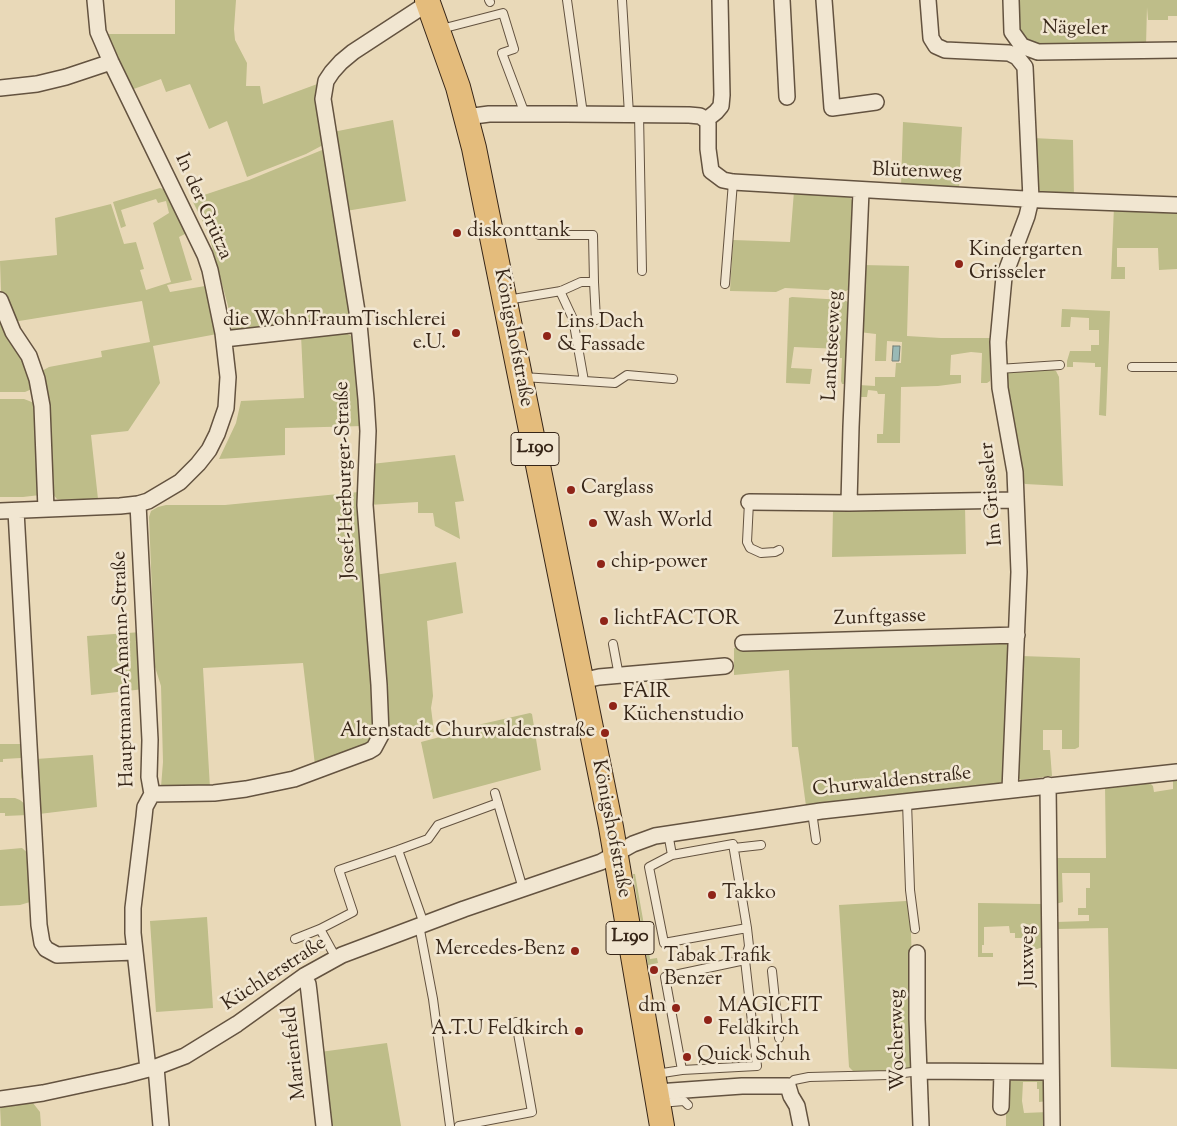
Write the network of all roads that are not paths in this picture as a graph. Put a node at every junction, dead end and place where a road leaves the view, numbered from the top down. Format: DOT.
graph roads {
  1 [pos="95,0"];
  2 [pos="567,0"];
  3 [pos="622,0"];
  4 [pos="720,0"];
  5 [pos="782,0"];
  6 [pos="824,0"];
  7 [pos="928,0"];
  8 [pos="1011,0"];
  9 [pos="428,2"];
  10 [pos="438,29"];
  11 [pos="1177,50"];
  12 [pos="111,62"];
  13 [pos="0,88"];
  14 [pos="787,97"];
  15 [pos="876,102"];
  16 [pos="525,114"];
  17 [pos="584,114"];
  18 [pos="634,114"];
  19 [pos="466,117"];
  20 [pos="706,120"];
  21 [pos="733,182"];
  22 [pos="861,191"];
  23 [pos="1031,199"];
  24 [pos="1177,205"];
  25 [pos="540,235"];
  26 [pos="642,271"];
  27 [pos="594,282"];
  28 [pos="725,284"];
  29 [pos="560,291"];
  30 [pos="0,300"];
  31 [pos="505,300"];
  32 [pos="596,320"];
  33 [pos="359,324"];
  34 [pos="224,339"];
  35 [pos="1060,365"];
  36 [pos="1132,367"];
  37 [pos="1177,367"];
  38 [pos="998,369"];
  39 [pos="520,377"];
  40 [pos="673,379"];
  41 [pos="584,381"];
  42 [pos="1016,500"];
  43 [pos="749,502"];
  44 [pos="138,504"];
  45 [pos="849,504"];
  46 [pos="46,509"];
  47 [pos="0,511"];
  48 [pos="16,511"];
  49 [pos="778,550"];
  50 [pos="1018,634"];
  51 [pos="743,643"];
  52 [pos="613,644"];
  53 [pos="725,666"];
  54 [pos="619,676"];
  55 [pos="581,680"];
  56 [pos="1177,772"];
  57 [pos="1048,785"];
  58 [pos="1010,790"];
  59 [pos="495,793"];
  60 [pos="152,794"];
  61 [pos="907,802"];
  62 [pos="498,803"];
  63 [pos="812,812"];
  64 [pos="675,830"];
  65 [pos="732,836"];
  66 [pos="816,840"];
  67 [pos="761,845"];
  68 [pos="398,850"];
  69 [pos="615,853"];
  70 [pos="672,855"];
  71 [pos="523,889"];
  72 [pos="422,924"];
  73 [pos="747,928"];
  74 [pos="320,929"];
  75 [pos="915,930"];
  76 [pos="295,939"];
  77 [pos="134,952"];
  78 [pos="917,953"];
  79 [pos="336,958"];
  80 [pos="745,960"];
  81 [pos="772,971"];
  82 [pos="304,976"];
  83 [pos="516,1022"];
  84 [pos="780,1038"];
  85 [pos="152,1068"];
  86 [pos="682,1070"];
  87 [pos="919,1071"];
  88 [pos="1002,1072"];
  89 [pos="1051,1072"];
  90 [pos="788,1086"];
  91 [pos="0,1099"];
  92 [pos="658,1099"];
  93 [pos="688,1105"];
  94 [pos="1002,1107"];
  95 [pos="161,1126"];
  96 [pos="324,1126"];
  97 [pos="450,1126"];
  98 [pos="459,1126"];
  99 [pos="801,1126"];
  100 [pos="921,1126"];
  101 [pos="1052,1126"];
  1 -- 12 [label="street, In der Grütza"];
  2 -- 17 [label="lane"];
  3 -- 18 [label="lane"];
  4 -- 20 [label="street"];
  5 -- 14 [label="street"];
  6 -- 15 [label="street"];
  7 -- 23 [label="street, Im Grisseler"];
  8 -- 11 [label="street, Nägeler"];
  9 -- 10 [label="main road, Königshofstraße / L190"];
  9 -- 33 [label="street, Josef-Herburger-Straße"];
  10 -- 16 [label="lane"];
  10 -- 19 [label="main road, Königshofstraße / L190"];
  12 -- 13 [label="street"];
  12 -- 34 [label="street, In der Grütza"];
  16 -- 17 [label="street"];
  16 -- 19 [label="street"];
  17 -- 18 [label="street"];
  18 -- 20 [label="street"];
  18 -- 26 [label="lane"];
  19 -- 31 [label="main road, Königshofstraße / L190"];
  20 -- 21 [label="street, Blütenweg"];
  21 -- 22 [label="street, Blütenweg"];
  21 -- 28 [label="lane"];
  22 -- 23 [label="street, Blütenweg"];
  22 -- 45 [label="street, Landtseeweg"];
  23 -- 24 [label="street, Blütenweg"];
  23 -- 38 [label="street, Im Grisseler"];
  25 -- 27 [label="lane"];
  27 -- 29 [label="lane"];
  27 -- 32 [label="lane"];
  29 -- 31 [label="lane"];
  29 -- 41 [label="lane"];
  30 -- 46 [label="street"];
  31 -- 39 [label="main road, Königshofstraße / L190"];
  33 -- 34 [label="street"];
  33 -- 60 [label="street, Josef-Herburger-Straße"];
  34 -- 44 [label="street, In der Grütza"];
  35 -- 38 [label="lane"];
  36 -- 37 [label="lane"];
  38 -- 42 [label="street, Im Grisseler"];
  39 -- 41 [label="lane"];
  39 -- 55 [label="main road, Königshofstraße / L190"];
  40 -- 41 [label="lane"];
  42 -- 45 [label="street"];
  42 -- 50 [label="street, Im Grisseler"];
  43 -- 45 [label="street"];
  43 -- 49 [label="lane"];
  44 -- 46 [label="street, In der Grütza"];
  44 -- 60 [label="street, Hauptmann-Amann-Straße"];
  46 -- 48 [label="street, In der Grütza"];
  47 -- 48 [label="street, In der Grütza"];
  48 -- 77 [label="street"];
  50 -- 51 [label="street, Zunftgasse"];
  50 -- 58 [label="street, Im Grisseler"];
  52 -- 54 [label="lane"];
  53 -- 54 [label="street"];
  54 -- 55 [label="street"];
  55 -- 69 [label="main road, Königshofstraße / L190"];
  56 -- 57 [label="street, Churwaldenstraße"];
  57 -- 58 [label="street, Churwaldenstraße"];
  57 -- 89 [label="street, Juxweg"];
  58 -- 61 [label="street, Churwaldenstraße"];
  59 -- 62 [label="lane"];
  60 -- 77 [label="street, Hauptmann-Amann-Straße"];
  61 -- 63 [label="street, Churwaldenstraße"];
  61 -- 75 [label="lane"];
  62 -- 68 [label="lane"];
  62 -- 71 [label="lane"];
  63 -- 65 [label="street, Churwaldenstraße"];
  63 -- 66 [label="lane"];
  64 -- 65 [label="street, Churwaldenstraße"];
  64 -- 69 [label="street, Churwaldenstraße"];
  64 -- 70 [label="lane"];
  65 -- 67 [label="lane"];
  65 -- 70 [label="lane"];
  65 -- 73 [label="lane"];
  68 -- 72 [label="lane"];
  68 -- 74 [label="lane"];
  69 -- 71 [label="street, Küchlerstraße"];
  69 -- 92 [label="main road, Königshofstraße / L190"];
  70 -- 73 [label="lane"];
  71 -- 72 [label="street, Küchlerstraße"];
  72 -- 79 [label="street, Küchlerstraße"];
  72 -- 97 [label="lane"];
  73 -- 80 [label="lane"];
  74 -- 76 [label="lane"];
  74 -- 79 [label="lane"];
  77 -- 85 [label="street, Hauptmann-Amann-Straße"];
  78 -- 87 [label="street, Wocherweg"];
  79 -- 82 [label="street, Küchlerstraße"];
  80 -- 86 [label="lane"];
  80 -- 86 [label="lane"];
  81 -- 84 [label="lane"];
  82 -- 85 [label="street, Küchlerstraße"];
  82 -- 96 [label="street, Marienfeld"];
  83 -- 98 [label="lane"];
  85 -- 91 [label="street, Küchlerstraße"];
  85 -- 95 [label="street"];
  86 -- 92 [label="lane"];
  87 -- 88 [label="street"];
  87 -- 90 [label="lane"];
  87 -- 100 [label="street, Wocherweg"];
  88 -- 89 [label="street"];
  88 -- 94 [label="street"];
  89 -- 101 [label="street, Juxweg"];
  90 -- 92 [label="street"];
  90 -- 99 [label="street"];
  92 -- 93 [label="lane"];
}
